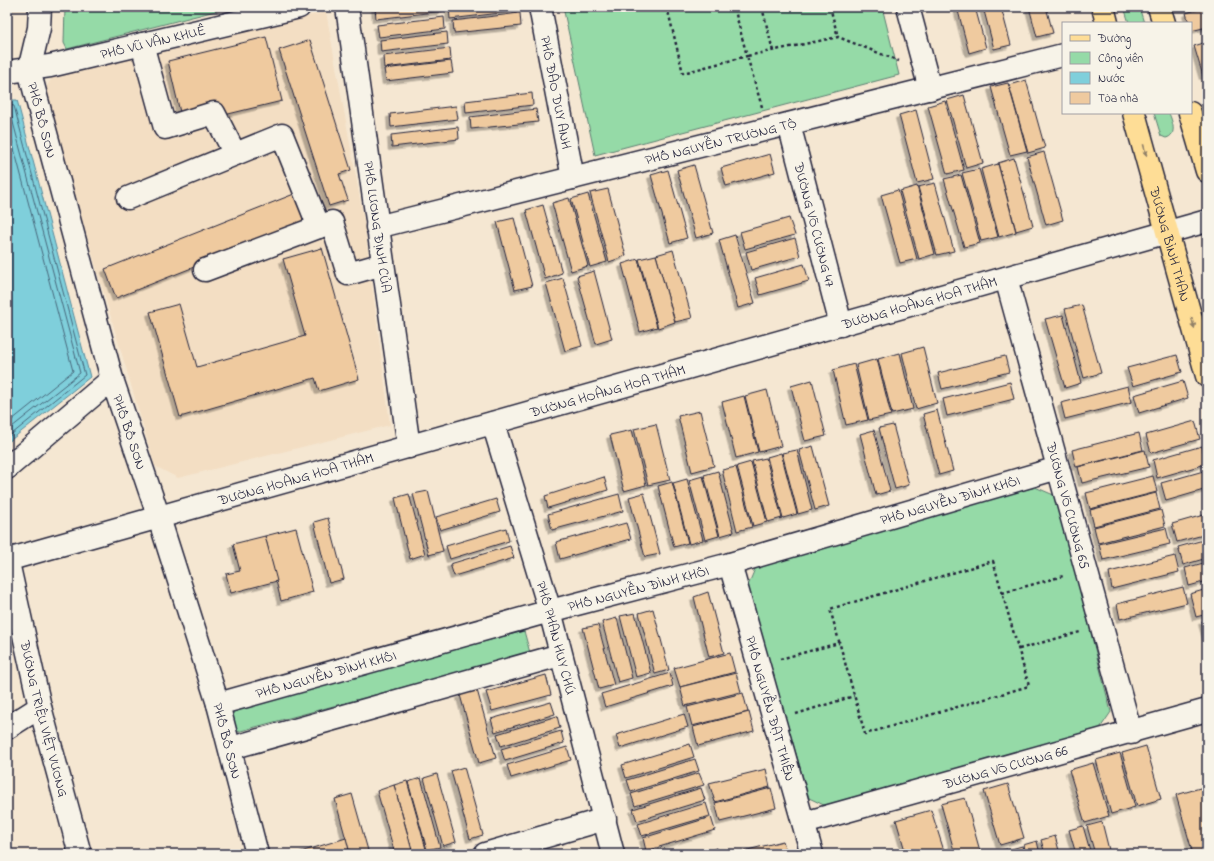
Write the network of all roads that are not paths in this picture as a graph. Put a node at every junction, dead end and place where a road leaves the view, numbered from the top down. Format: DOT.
graph roads {
  1 [pos="40,7"];
  2 [pos="299,7"];
  3 [pos="347,7"];
  4 [pos="540,7"];
  5 [pos="908,7"];
  6 [pos="1103,7"];
  7 [pos="1159,7"];
  8 [pos="1107,22"];
  9 [pos="1164,22"];
  10 [pos="142,44"];
  11 [pos="1062,56"];
  12 [pos="29,70"];
  13 [pos="7,72"];
  14 [pos="930,89"];
  15 [pos="1134,114"];
  16 [pos="1190,114"];
  17 [pos="789,124"];
  18 [pos="235,154"];
  19 [pos="1207,171"];
  20 [pos="574,178"];
  21 [pos="128,198"];
  22 [pos="1207,221"];
  23 [pos="319,227"];
  24 [pos="377,227"];
  25 [pos="1167,232"];
  26 [pos="382,264"];
  27 [pos="205,270"];
  28 [pos="1006,278"];
  29 [pos="841,325"];
  30 [pos="1207,376"];
  31 [pos="112,379"];
  32 [pos="494,423"];
  33 [pos="409,447"];
  34 [pos="7,468"];
  35 [pos="1058,468"];
  36 [pos="159,518"];
  37 [pos="7,559"];
  38 [pos="730,564"];
  39 [pos="550,611"];
  40 [pos="560,655"];
  41 [pos="218,704"];
  42 [pos="40,707"];
  43 [pos="1207,710"];
  44 [pos="7,728"];
  45 [pos="1131,733"];
  46 [pos="231,748"];
  47 [pos="605,820"];
  48 [pos="804,823"];
  49 [pos="80,854"];
  50 [pos="257,854"];
  51 [pos="485,854"];
  52 [pos="613,854"];
  53 [pos="812,854"];
  1 -- 12 [label="street, PHỐ BỒ SƠN"];
  2 -- 10 [label="street, PHỐ VŨ VĂN KHUÊ"];
  3 -- 24 [label="street, PHỐ LƯƠNG ĐỊNH CỦA"];
  4 -- 20 [label="street, PHỐ ĐÀO DUY ANH"];
  5 -- 14 [label="street"];
  6 -- 8 [label="main road"];
  7 -- 9 [label="main road"];
  10 -- 12 [label="street, PHỐ VŨ VĂN KHUÊ"];
  10 -- 18 [label="street"];
  11 -- 14 [label="street, PHỐ NGUYỄN TRƯỜNG TỘ"];
  12 -- 13 [label="street, PHỐ VŨ VĂN KHUÊ"];
  12 -- 31 [label="street, PHỐ BỒ SƠN"];
  14 -- 17 [label="street, PHỐ NGUYỄN TRƯỜNG TỘ"];
  15 -- 25 [label="main road, ĐƯỜNG BÌNH THAN, one-way"];
  16 -- 19 [label="main road"];
  17 -- 20 [label="street, PHỐ NGUYỄN TRƯỜNG TỘ"];
  17 -- 29 [label="street, ĐƯỜNG VÕ CƯỜNG 47"];
  18 -- 21 [label="street"];
  18 -- 23 [label="street"];
  20 -- 24 [label="street, PHỐ NGUYỄN TRƯỜNG TỘ"];
  22 -- 25 [label="street, ĐƯỜNG HOÀNG HOA THÁM"];
  23 -- 26 [label="street"];
  23 -- 27 [label="street"];
  24 -- 26 [label="street, PHỐ LƯƠNG ĐỊNH CỦA"];
  25 -- 28 [label="street, ĐƯỜNG HOÀNG HOA THÁM"];
  25 -- 30 [label="main road, ĐƯỜNG BÌNH THAN, one-way"];
  26 -- 33 [label="street, PHỐ LƯƠNG ĐỊNH CỦA"];
  28 -- 29 [label="street, ĐƯỜNG HOÀNG HOA THÁM"];
  28 -- 35 [label="street, ĐƯỜNG VÕ CƯỜNG 65"];
  29 -- 32 [label="street, ĐƯỜNG HOÀNG HOA THÁM"];
  31 -- 34 [label="street"];
  31 -- 36 [label="street, PHỐ BỒ SƠN"];
  32 -- 33 [label="street, ĐƯỜNG HOÀNG HOA THÁM"];
  32 -- 39 [label="street, PHỐ PHAN HUY CHÚ"];
  33 -- 36 [label="street, ĐƯỜNG HOÀNG HOA THÁM"];
  35 -- 38 [label="street, PHỐ NGUYỄN ĐÌNH KHÔI"];
  35 -- 45 [label="street, ĐƯỜNG VÕ CƯỜNG 65"];
  36 -- 37 [label="street, ĐƯỜNG HOÀNG HOA THÁM"];
  36 -- 41 [label="street, PHỐ BỒ SƠN"];
  37 -- 42 [label="street, ĐƯỜNG TRIỆU VIỆT VƯƠNG"];
  38 -- 39 [label="street, PHỐ NGUYỄN ĐÌNH KHÔI"];
  38 -- 48 [label="street, PHỐ NGUYỄN ĐẠT THIỆN"];
  39 -- 40 [label="street, PHỐ PHAN HUY CHÚ"];
  39 -- 41 [label="street, PHỐ NGUYỄN ĐÌNH KHÔI"];
  40 -- 46 [label="street"];
  40 -- 47 [label="street, PHỐ PHAN HUY CHÚ"];
  41 -- 46 [label="street, PHỐ BỒ SƠN"];
  42 -- 44 [label="street"];
  42 -- 49 [label="street, ĐƯỜNG TRIỆU VIỆT VƯƠNG"];
  43 -- 45 [label="street, ĐƯỜNG VÕ CƯỜNG 66"];
  45 -- 48 [label="street, ĐƯỜNG VÕ CƯỜNG 66"];
  46 -- 50 [label="street, PHỐ BỒ SƠN"];
  47 -- 51 [label="street"];
  47 -- 52 [label="street, PHỐ PHAN HUY CHÚ"];
  48 -- 53 [label="street, PHỐ NGUYỄN ĐẠT THIỆN"];
}
